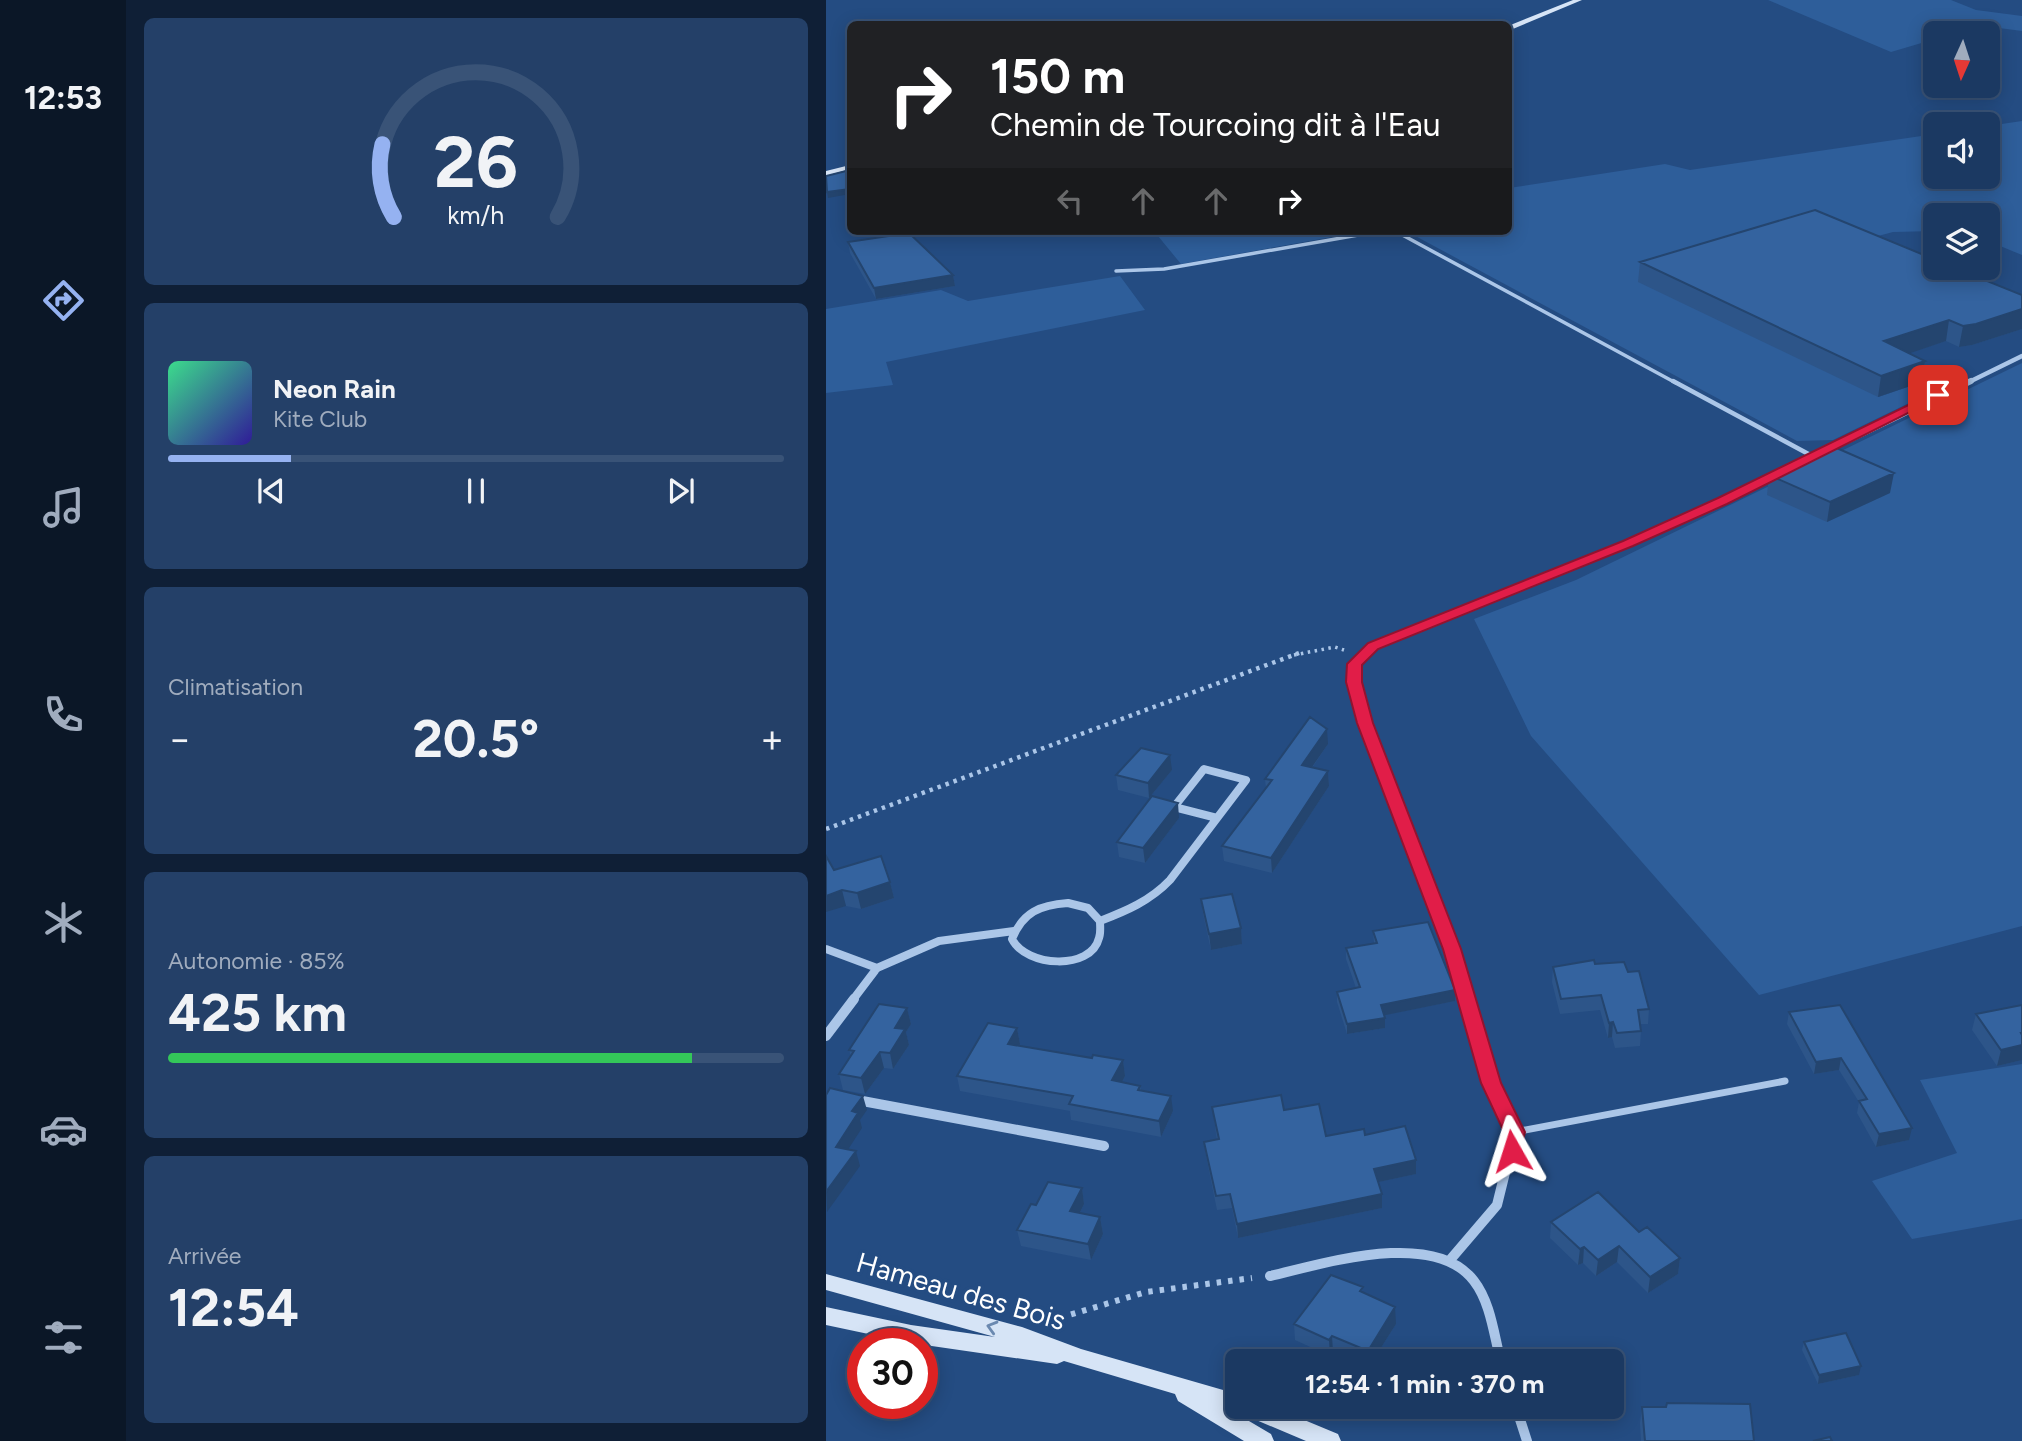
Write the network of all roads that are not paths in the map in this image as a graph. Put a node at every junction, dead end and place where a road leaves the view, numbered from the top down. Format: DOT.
graph roads {
  1 [pos="1579,0"];
  2 [pos="1512,27"];
  3 [pos="847,168"];
  4 [pos="826,174"];
  5 [pos="1358,235"];
  6 [pos="1402,235"];
  7 [pos="1116,271"];
  8 [pos="2022,356"];
  9 [pos="1814,457"];
  10 [pos="1803,462"];
  11 [pos="1780,473"];
  12 [pos="1217,818"];
  13 [pos="1100,920"];
  14 [pos="1014,932"];
  15 [pos="826,949"];
  16 [pos="877,968"];
  17 [pos="826,1036"];
  18 [pos="1785,1081"];
  19 [pos="839,1097"];
  20 [pos="1515,1132"];
  21 [pos="1104,1146"];
  22 [pos="1450,1260"];
  23 [pos="1270,1276"];
  24 [pos="826,1282"];
  25 [pos="826,1316"];
  26 [pos="1497,1349"];
  27 [pos="1079,1358"];
  28 [pos="1166,1384"];
  29 [pos="1225,1400"];
  30 [pos="1278,1419"];
  31 [pos="1520,1419"];
  32 [pos="1264,1441"];
  33 [pos="1330,1441"];
  34 [pos="1527,1441"];
  1 -- 2 [label="street"];
  3 -- 4 [label="street"];
  5 -- 7 [label="lane"];
  6 -- 9 [label="lane"];
  8 -- 9 [label="street"];
  9 -- 10 [label="street"];
  11 -- 20 [label="street"];
  12 -- 12 [label="street"];
  12 -- 13 [label="street"];
  13 -- 14 [label="street"];
  13 -- 14 [label="street"];
  14 -- 16 [label="street"];
  15 -- 16 [label="street"];
  16 -- 17 [label="street"];
  18 -- 20 [label="lane"];
  19 -- 21 [label="street"];
  20 -- 22 [label="street"];
  22 -- 23 [label="street"];
  22 -- 26 [label="street"];
  27 -- 24 [label="street, Hameau des Bois, one-way"];
  25 -- 27 [label="street, Hameau des Bois"];
  27 -- 28 [label="street, Hameau des Bois"];
  28 -- 29 [label="street, Hameau des Bois"];
  28 -- 32 [label="street, Hameau des Bois"];
  30 -- 33 [label="street"];
  31 -- 34 [label="street"];
}
